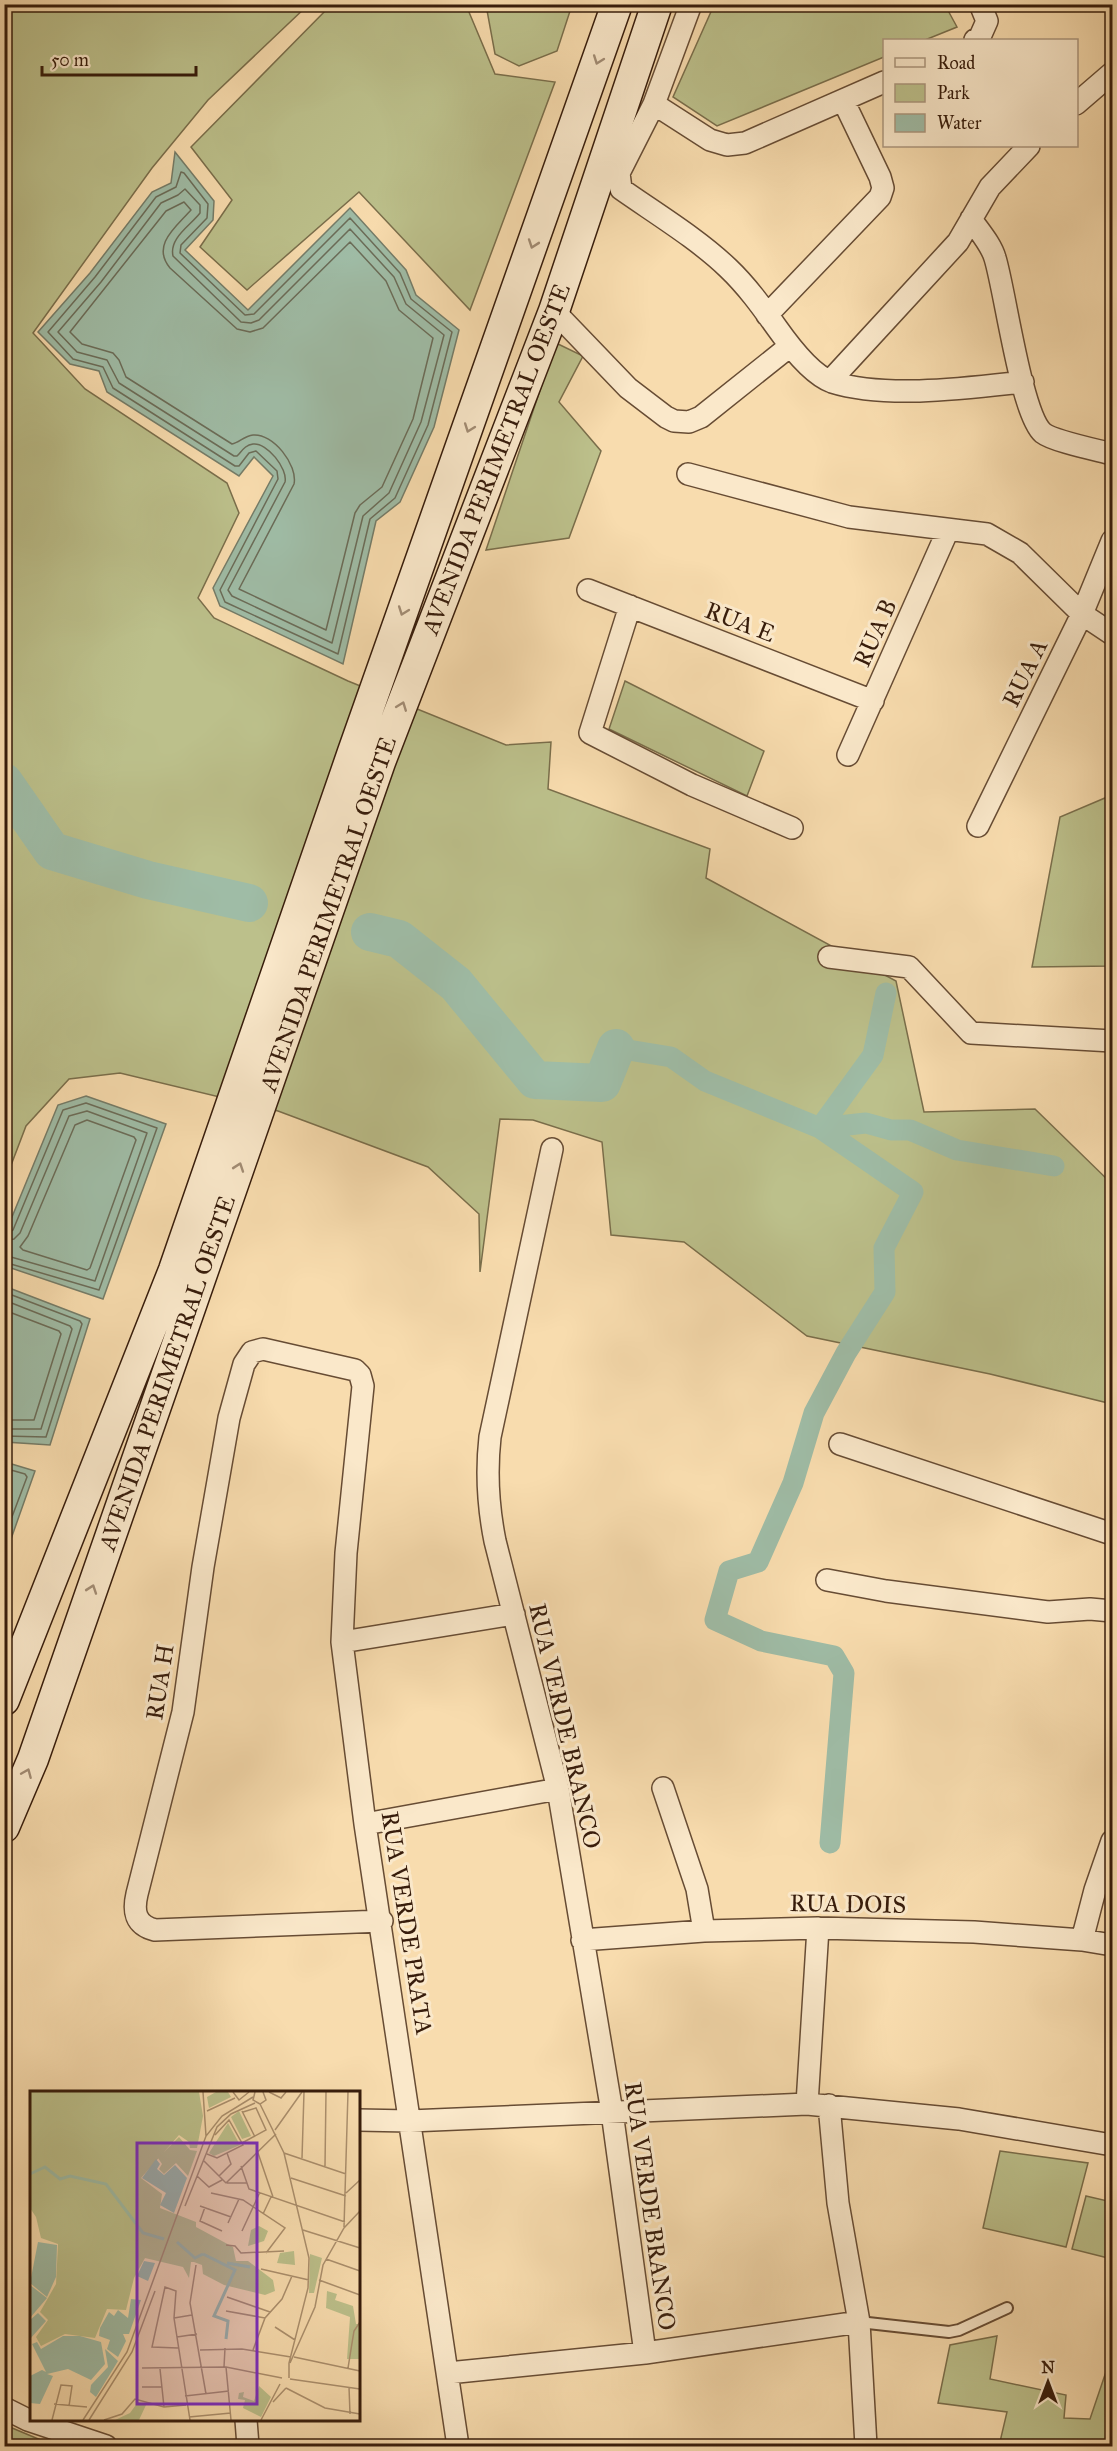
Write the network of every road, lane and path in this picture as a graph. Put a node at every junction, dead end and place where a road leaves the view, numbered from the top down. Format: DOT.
graph roads {
  1 [pos="618,4"];
  2 [pos="657,4"];
  3 [pos="691,4"];
  4 [pos="982,5"];
  5 [pos="979,39"];
  6 [pos="1113,73"];
  7 [pos="883,83"];
  8 [pos="843,100"];
  9 [pos="1078,103"];
  10 [pos="654,104"];
  11 [pos="1028,147"];
  12 [pos="971,219"];
  13 [pos="554,311"];
  14 [pos="767,315"];
  15 [pos="790,346"];
  16 [pos="830,381"];
  17 [pos="1023,382"];
  18 [pos="1113,454"];
  19 [pos="688,474"];
  20 [pos="948,530"];
  21 [pos="1113,541"];
  22 [pos="588,590"];
  23 [pos="630,606"];
  24 [pos="1082,614"];
  25 [pos="1113,634"];
  26 [pos="873,701"];
  27 [pos="848,755"];
  28 [pos="978,826"];
  29 [pos="792,828"];
  30 [pos="829,957"];
  31 [pos="1113,1041"];
  32 [pos="552,1149"];
  33 [pos="363,1405"];
  34 [pos="840,1444"];
  35 [pos="1113,1534"];
  36 [pos="827,1580"];
  37 [pos="1113,1611"];
  38 [pos="514,1614"];
  39 [pos="342,1642"];
  40 [pos="4,1700"];
  41 [pos="663,1788"];
  42 [pos="558,1790"];
  43 [pos="366,1824"];
  44 [pos="4,1827"];
  45 [pos="1113,1841"];
  46 [pos="382,1921"];
  47 [pos="818,1928"];
  48 [pos="704,1931"];
  49 [pos="582,1940"];
  50 [pos="1082,1940"];
  51 [pos="1113,1945"];
  52 [pos="807,2104"];
  53 [pos="829,2105"];
  54 [pos="612,2112"];
  55 [pos="360,2120"];
  56 [pos="410,2121"];
  57 [pos="1113,2145"];
  58 [pos="1007,2308"];
  59 [pos="859,2322"];
  60 [pos="645,2353"];
  61 [pos="448,2373"];
  62 [pos="4,2408"];
  63 [pos="30,2421"];
  64 [pos="31,2421"];
  65 [pos="246,2421"];
  66 [pos="106,2446"];
  67 [pos="248,2446"];
  68 [pos="458,2446"];
  69 [pos="866,2446"];
  1 -- 40 [label="main road, AVENIDA PERIMETRAL OESTE, one-way"];
  2 -- 13 [label="main road, AVENIDA PERIMETRAL OESTE"];
  3 -- 10 [label="street"];
  4 -- 5 [label="street"];
  6 -- 9 [label="street"];
  7 -- 8 [label="street"];
  8 -- 10 [label="street"];
  8 -- 14 [label="street"];
  10 -- 14 [label="street"];
  11 -- 12 [label="street"];
  12 -- 16 [label="street"];
  12 -- 17 [label="street"];
  13 -- 15 [label="street"];
  44 -- 13 [label="main road, AVENIDA PERIMETRAL OESTE, one-way"];
  14 -- 15 [label="street"];
  15 -- 16 [label="street"];
  16 -- 17 [label="street"];
  17 -- 18 [label="street"];
  19 -- 20 [label="street"];
  20 -- 24 [label="street"];
  20 -- 26 [label="street, RUA B"];
  21 -- 24 [label="street, RUA A"];
  22 -- 23 [label="street, RUA E"];
  23 -- 26 [label="street, RUA E"];
  23 -- 29 [label="street"];
  24 -- 25 [label="street"];
  24 -- 28 [label="street, RUA A"];
  26 -- 27 [label="street, RUA B"];
  30 -- 31 [label="street"];
  32 -- 38 [label="street, RUA VERDE BRANCO"];
  33 -- 39 [label="street, RUA VERDE PRATA"];
  33 -- 46 [label="street, RUA H"];
  34 -- 35 [label="street"];
  36 -- 37 [label="street"];
  38 -- 39 [label="street"];
  38 -- 42 [label="street, RUA VERDE BRANCO"];
  39 -- 43 [label="street, RUA VERDE PRATA"];
  41 -- 48 [label="street"];
  42 -- 43 [label="street"];
  42 -- 49 [label="street, RUA VERDE BRANCO"];
  43 -- 46 [label="street, RUA VERDE PRATA"];
  45 -- 50 [label="street"];
  46 -- 56 [label="street, RUA VERDE PRATA"];
  47 -- 48 [label="street, RUA DOIS"];
  47 -- 50 [label="street, RUA DOIS"];
  47 -- 52 [label="street"];
  48 -- 49 [label="street, RUA DOIS"];
  49 -- 54 [label="street, RUA VERDE BRANCO"];
  50 -- 51 [label="street, RUA DOIS"];
  52 -- 53 [label="street"];
  52 -- 54 [label="street"];
  53 -- 57 [label="street"];
  53 -- 59 [label="street"];
  54 -- 56 [label="street"];
  54 -- 60 [label="street, RUA VERDE BRANCO"];
  55 -- 56 [label="street"];
  56 -- 61 [label="street, RUA VERDE PRATA"];
  58 -- 59 [label="lane"];
  59 -- 60 [label="street"];
  59 -- 69 [label="street"];
  60 -- 61 [label="street"];
  61 -- 68 [label="street, RUA VERDE PRATA"];
  62 -- 63 [label="street"];
  64 -- 66 [label="street"];
  65 -- 67 [label="street"];
}
